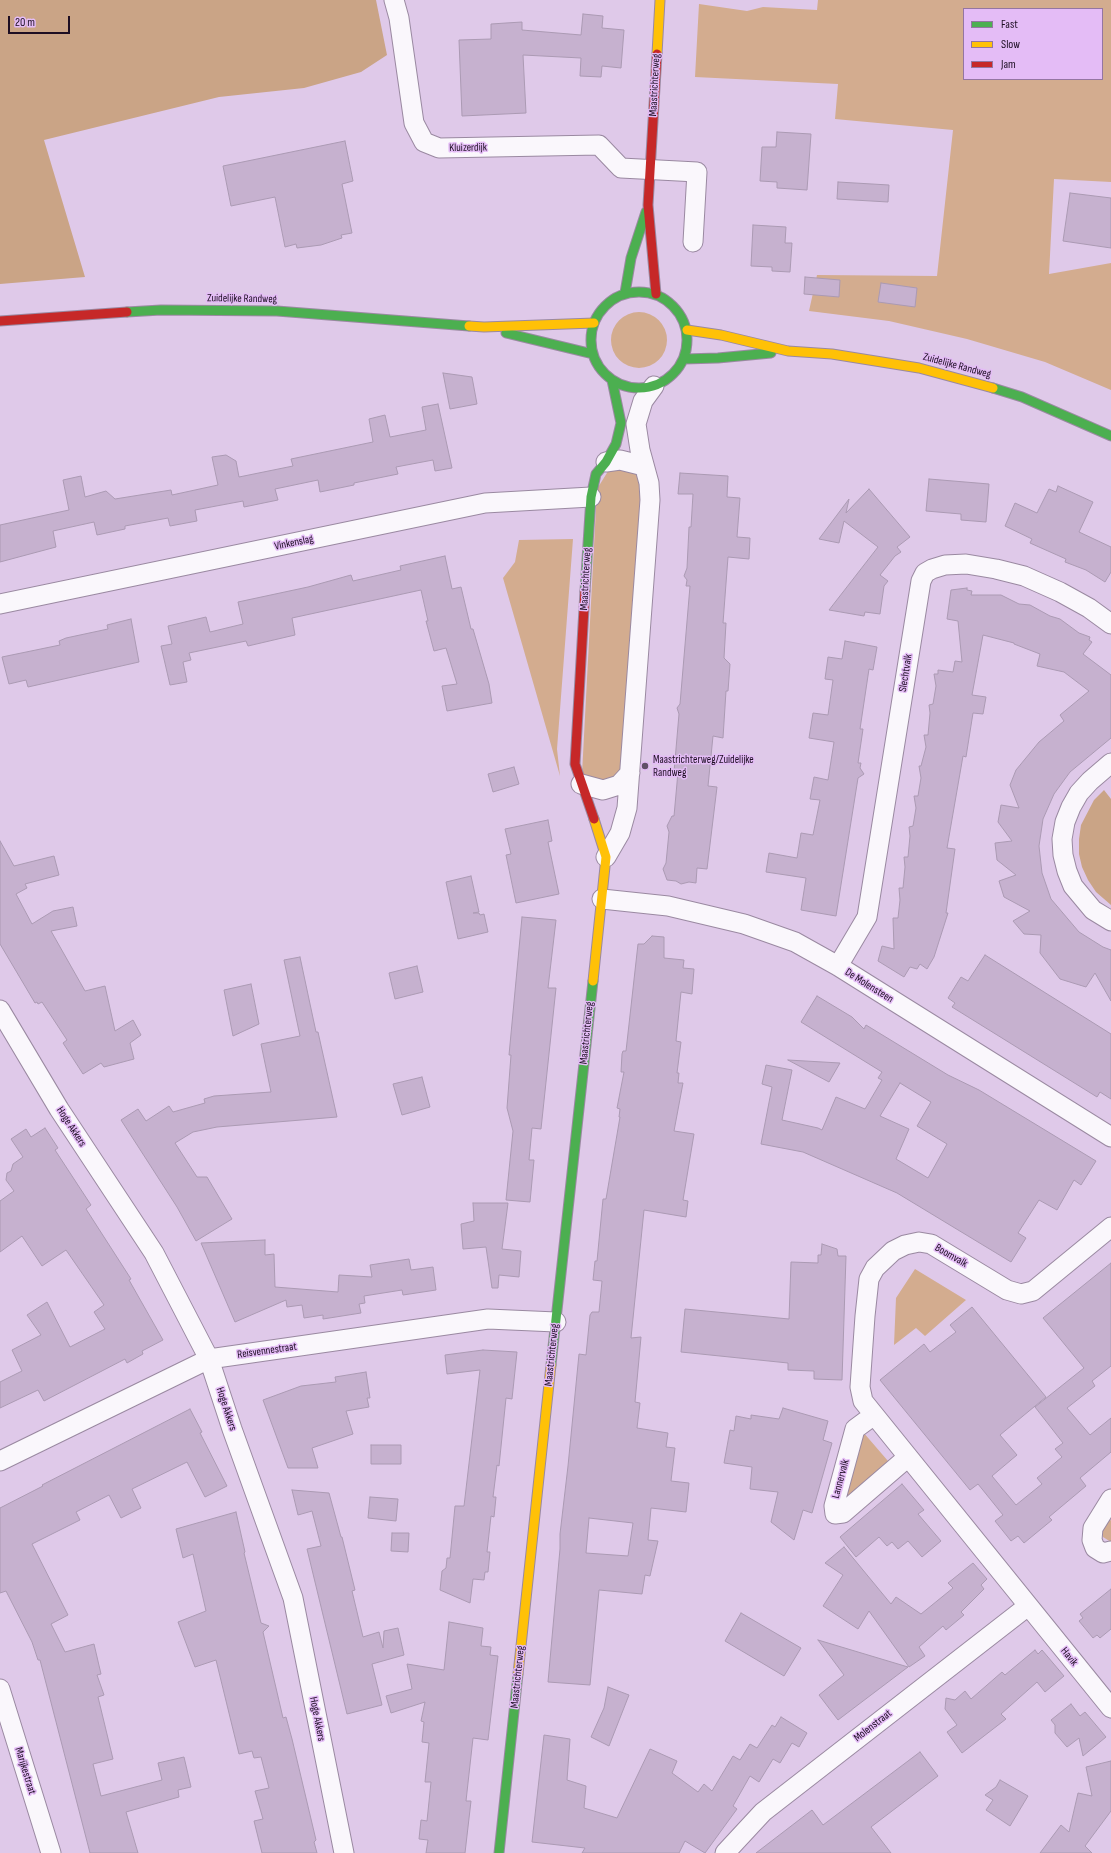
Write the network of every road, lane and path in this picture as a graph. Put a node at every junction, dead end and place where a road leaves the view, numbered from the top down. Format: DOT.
graph roads {
  1 [pos="394,0"];
  2 [pos="660,0"];
  3 [pos="650,169"];
  4 [pos="648,205"];
  5 [pos="693,242"];
  6 [pos="625,293"];
  7 [pos="656,294"];
  8 [pos="0,321"];
  9 [pos="594,323"];
  10 [pos="484,327"];
  11 [pos="687,330"];
  12 [pos="788,351"];
  13 [pos="593,354"];
  14 [pos="684,359"];
  15 [pos="612,380"];
  16 [pos="654,386"];
  17 [pos="1111,436"];
  18 [pos="606,462"];
  19 [pos="644,466"];
  20 [pos="591,497"];
  21 [pos="0,604"];
  22 [pos="1111,624"];
  23 [pos="1111,763"];
  24 [pos="630,774"];
  25 [pos="581,784"];
  26 [pos="606,857"];
  27 [pos="602,899"];
  28 [pos="1111,921"];
  29 [pos="838,966"];
  30 [pos="0,1010"];
  31 [pos="1111,1137"];
  32 [pos="1111,1227"];
  33 [pos="556,1322"];
  34 [pos="209,1359"];
  35 [pos="874,1415"];
  36 [pos="908,1458"];
  37 [pos="0,1461"];
  38 [pos="1111,1499"];
  39 [pos="1111,1551"];
  40 [pos="1028,1606"];
  41 [pos="0,1689"];
  42 [pos="1111,1708"];
  43 [pos="51,1853"];
  44 [pos="344,1853"];
  45 [pos="499,1853"];
  46 [pos="725,1853"];
  1 -- 3 [label="street, Kluizerdijk"];
  2 -- 3 [label="main road, Maastrichterweg"];
  3 -- 4 [label="main road, Maastrichterweg"];
  3 -- 5 [label="street"];
  4 -- 6 [label="main road, Maastrichterweg"];
  4 -- 7 [label="main road, Maastrichterweg"];
  6 -- 7 [label="main road"];
  6 -- 9 [label="main road"];
  7 -- 11 [label="main road"];
  8 -- 10 [label="main road, Zuidelijke Randweg"];
  9 -- 10 [label="main road, Zuidelijke Randweg"];
  9 -- 13 [label="main road"];
  10 -- 13 [label="main road, Zuidelijke Randweg"];
  11 -- 12 [label="main road, Zuidelijke Randweg"];
  11 -- 14 [label="main road"];
  12 -- 14 [label="main road, Zuidelijke Randweg"];
  12 -- 17 [label="main road, Zuidelijke Randweg"];
  13 -- 15 [label="main road"];
  14 -- 16 [label="main road"];
  15 -- 16 [label="main road"];
  15 -- 18 [label="main road, Maastrichterweg"];
  16 -- 19 [label="street, Maastrichterweg"];
  18 -- 19 [label="street"];
  18 -- 20 [label="main road, Maastrichterweg"];
  19 -- 24 [label="street, Maastrichterweg"];
  20 -- 21 [label="street, Vinkenslag"];
  20 -- 25 [label="main road, Maastrichterweg"];
  22 -- 29 [label="street, Slechtvalk"];
  23 -- 28 [label="street"];
  24 -- 25 [label="street"];
  24 -- 26 [label="street, Maastrichterweg"];
  25 -- 26 [label="main road, Maastrichterweg"];
  26 -- 27 [label="main road, Maastrichterweg"];
  27 -- 29 [label="street, De Molensteen"];
  27 -- 33 [label="main road, Maastrichterweg"];
  29 -- 31 [label="street, De Molensteen"];
  30 -- 34 [label="street, Hoge Akkers"];
  32 -- 35 [label="street, Boomvalk"];
  33 -- 34 [label="street, Reisvennestraat"];
  33 -- 45 [label="main road, Maastrichterweg"];
  34 -- 37 [label="street, Reisvennestraat"];
  34 -- 44 [label="street, Hoge Akkers"];
  35 -- 36 [label="street"];
  35 -- 36 [label="street, Lannervalk"];
  36 -- 40 [label="street"];
  38 -- 39 [label="street"];
  40 -- 42 [label="street, Havik"];
  40 -- 46 [label="street, Molenstraat"];
  41 -- 43 [label="street, Marijkestraat"];
}
